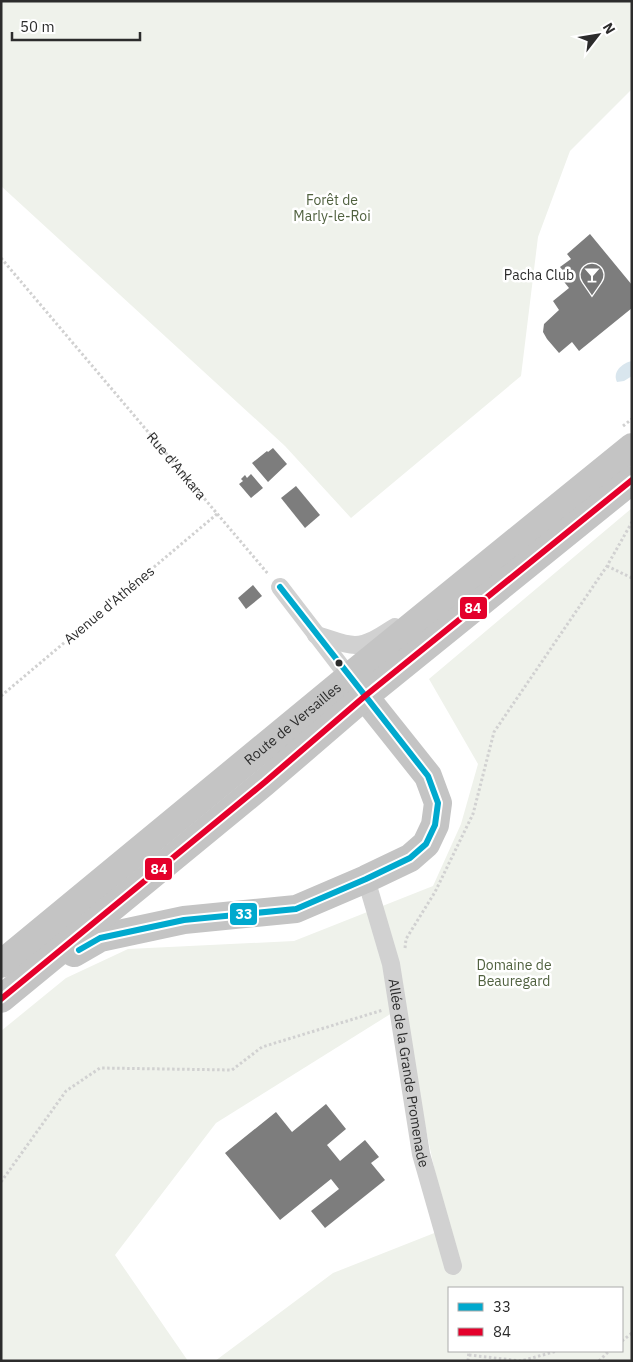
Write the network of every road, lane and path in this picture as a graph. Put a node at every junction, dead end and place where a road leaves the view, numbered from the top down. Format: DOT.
graph roads {
  1 [pos="1,258"];
  2 [pos="632,447"];
  3 [pos="632,480"];
  4 [pos="217,514"];
  5 [pos="632,522"];
  6 [pos="607,566"];
  7 [pos="632,578"];
  8 [pos="280,587"];
  9 [pos="444,600"];
  10 [pos="316,635"];
  11 [pos="357,686"];
  12 [pos="1,696"];
  13 [pos="366,879"];
  14 [pos="1,964"];
  15 [pos="391,964"];
  16 [pos="9,993"];
  17 [pos="398,1006"];
  18 [pos="1,1182"];
  19 [pos="452,1266"];
  20 [pos="554,1352"];
  21 [pos="469,1353"];
  22 [pos="468,1361"];
  1 -- 4 [label="path, Rue d'Ankara"];
  2 -- 9 [label="main road, Route de Versailles"];
  3 -- 11 [label="main road, Route de Versailles"];
  4 -- 8 [label="path, Rue d'Ankara"];
  4 -- 12 [label="path, Avenue d'Athénes"];
  5 -- 6 [label="path"];
  6 -- 7 [label="path"];
  6 -- 15 [label="path"];
  8 -- 10 [label="street"];
  9 -- 10 [label="street"];
  9 -- 11 [label="main road, Route de Versailles"];
  10 -- 11 [label="street"];
  11 -- 13 [label="main road"];
  11 -- 14 [label="main road, Route de Versailles"];
  11 -- 16 [label="main road, Route de Versailles"];
  13 -- 15 [label="street, Allée de la Grande Promenade"];
  13 -- 16 [label="main road"];
  15 -- 17 [label="street, Allée de la Grande Promenade"];
  17 -- 18 [label="path"];
  17 -- 19 [label="street, Allée de la Grande Promenade"];
  20 -- 21 [label="path"];
  21 -- 22 [label="path"];
}
